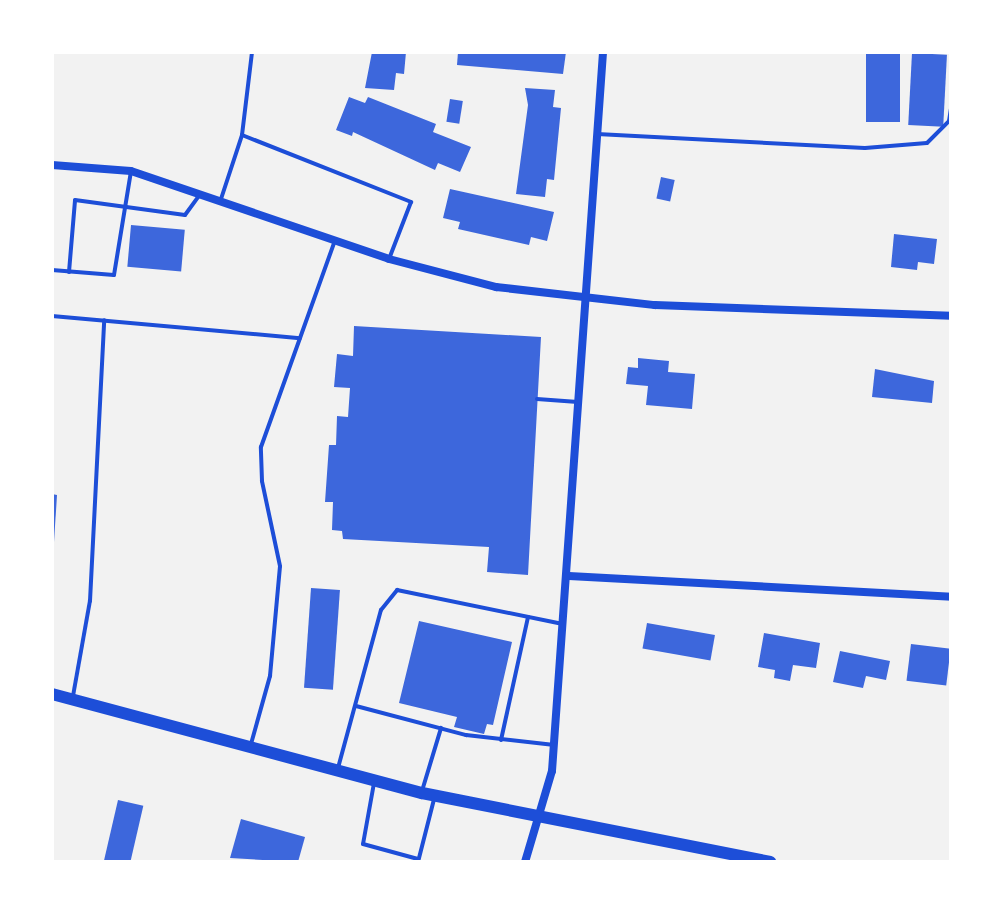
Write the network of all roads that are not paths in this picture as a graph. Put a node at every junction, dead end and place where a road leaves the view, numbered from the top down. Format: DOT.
graph roads {
  1 [pos="252,52"];
  2 [pos="603,52"];
  3 [pos="951,109"];
  4 [pos="597,134"];
  5 [pos="242,135"];
  6 [pos="52,165"];
  7 [pos="131,171"];
  8 [pos="200,194"];
  9 [pos="221,199"];
  10 [pos="125,204"];
  11 [pos="335,240"];
  12 [pos="389,259"];
  13 [pos="52,270"];
  14 [pos="69,272"];
  15 [pos="585,299"];
  16 [pos="52,316"];
  17 [pos="951,316"];
  18 [pos="104,320"];
  19 [pos="300,338"];
  20 [pos="537,399"];
  21 [pos="578,402"];
  22 [pos="569,576"];
  23 [pos="951,597"];
  24 [pos="528,617"];
  25 [pos="566,624"];
  26 [pos="52,694"];
  27 [pos="72,699"];
  28 [pos="356,706"];
  29 [pos="441,728"];
  30 [pos="501,740"];
  31 [pos="554,745"];
  32 [pos="250,749"];
  33 [pos="337,771"];
  34 [pos="374,781"];
  35 [pos="428,795"];
  36 [pos="539,818"];
  37 [pos="418,860"];
  38 [pos="525,862"];
  39 [pos="770,862"];
  1 -- 5 [label="lane"];
  2 -- 4 [label="street"];
  3 -- 4 [label="lane"];
  4 -- 15 [label="street"];
  5 -- 9 [label="lane"];
  5 -- 12 [label="lane"];
  6 -- 7 [label="street"];
  7 -- 8 [label="street"];
  7 -- 10 [label="lane"];
  8 -- 9 [label="street"];
  8 -- 10 [label="lane"];
  9 -- 11 [label="street"];
  10 -- 14 [label="lane"];
  10 -- 14 [label="lane"];
  11 -- 12 [label="street"];
  11 -- 19 [label="lane"];
  12 -- 15 [label="street"];
  13 -- 14 [label="lane"];
  15 -- 17 [label="street"];
  15 -- 21 [label="street"];
  16 -- 18 [label="lane"];
  18 -- 19 [label="lane"];
  18 -- 27 [label="lane"];
  19 -- 32 [label="lane"];
  20 -- 21 [label="lane"];
  21 -- 22 [label="street"];
  22 -- 23 [label="street"];
  22 -- 25 [label="street"];
  24 -- 25 [label="lane"];
  24 -- 28 [label="lane"];
  24 -- 30 [label="lane"];
  25 -- 31 [label="street"];
  26 -- 27 [label="main road"];
  27 -- 32 [label="main road"];
  28 -- 29 [label="lane"];
  28 -- 33 [label="lane"];
  29 -- 30 [label="lane"];
  29 -- 35 [label="lane"];
  30 -- 31 [label="lane"];
  31 -- 36 [label="street"];
  32 -- 33 [label="main road"];
  33 -- 34 [label="main road"];
  34 -- 35 [label="main road"];
  34 -- 37 [label="lane"];
  35 -- 36 [label="main road"];
  35 -- 37 [label="lane"];
  36 -- 38 [label="street"];
  36 -- 39 [label="main road"];
}
